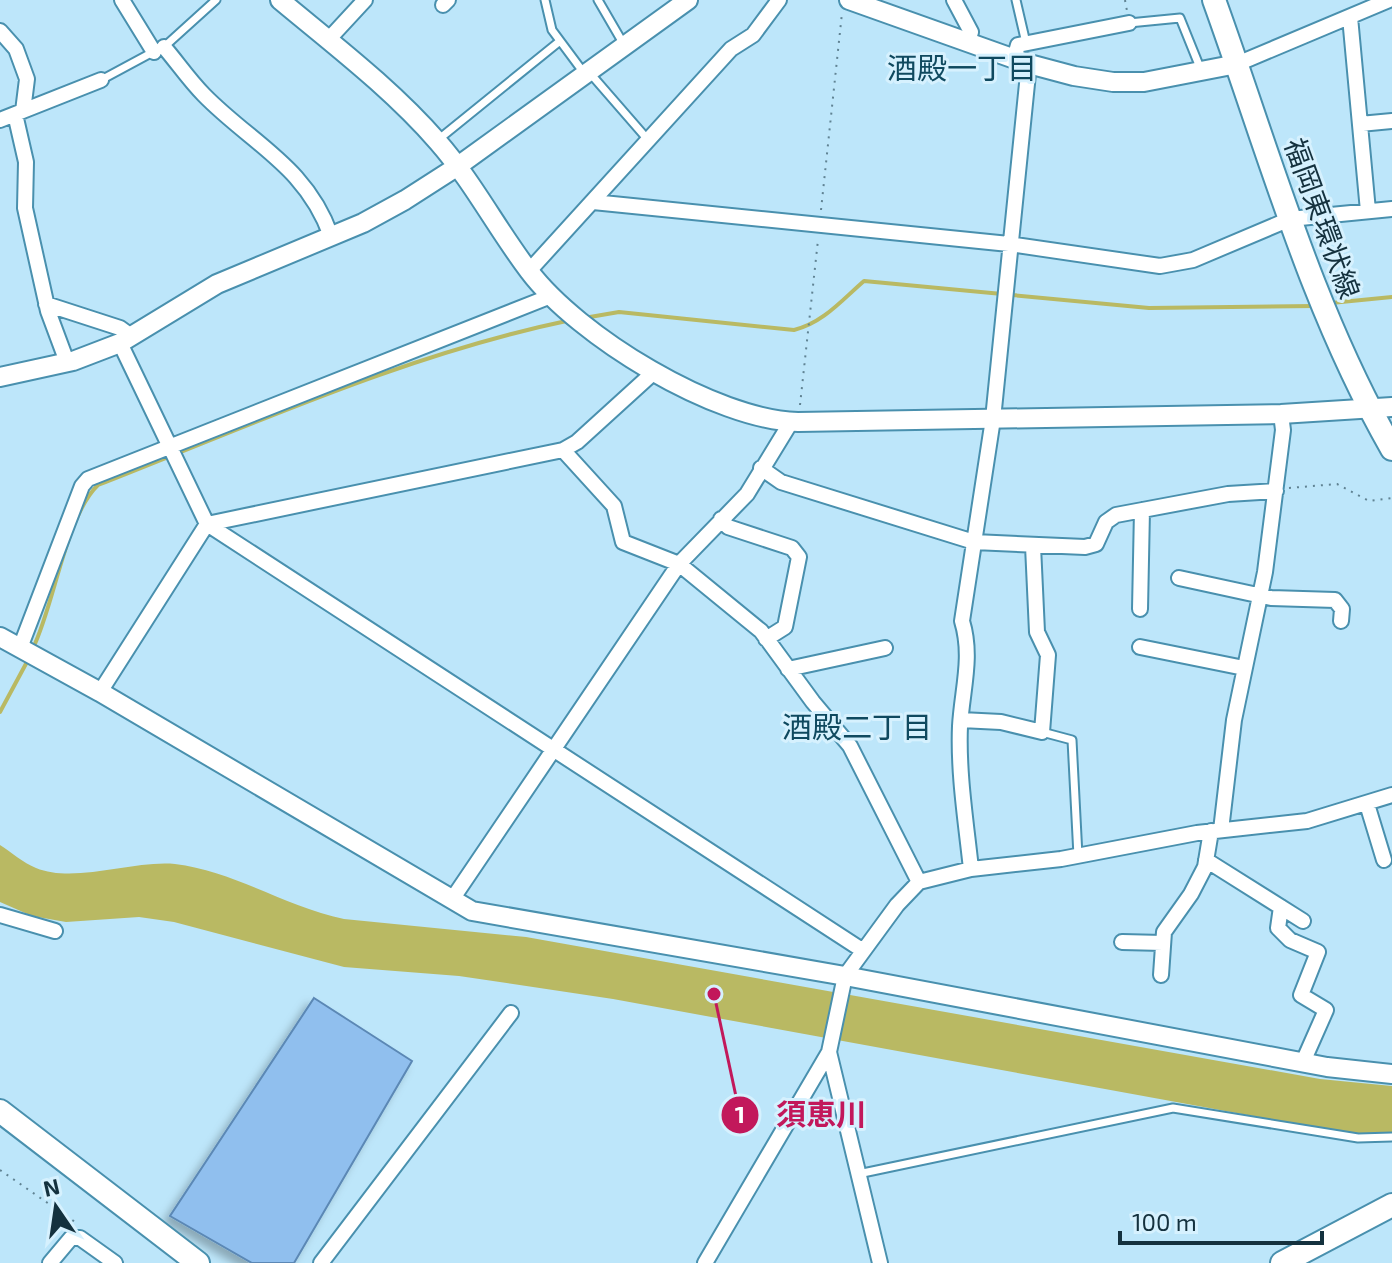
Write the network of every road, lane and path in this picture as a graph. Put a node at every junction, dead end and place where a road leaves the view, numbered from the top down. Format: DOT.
graph roads {
  1 [pos="122,0"];
  2 [pos="216,0"];
  3 [pos="280,0"];
  4 [pos="365,0"];
  5 [pos="545,0"];
  6 [pos="598,0"];
  7 [pos="688,0"];
  8 [pos="779,0"];
  9 [pos="954,0"];
  10 [pos="1016,0"];
  11 [pos="1214,0"];
  12 [pos="1389,0"];
  13 [pos="846,3"];
  14 [pos="890,7"];
  15 [pos="1350,17"];
  16 [pos="1129,23"];
  17 [pos="0,31"];
  18 [pos="328,40"];
  19 [pos="560,41"];
  20 [pos="968,42"];
  21 [pos="1026,43"];
  22 [pos="624,44"];
  23 [pos="159,49"];
  24 [pos="1021,62"];
  25 [pos="1237,64"];
  26 [pos="586,71"];
  27 [pos="1201,72"];
  28 [pos="101,80"];
  29 [pos="19,112"];
  30 [pos="0,120"];
  31 [pos="1392,121"];
  32 [pos="1360,124"];
  33 [pos="437,140"];
  34 [pos="649,141"];
  35 [pos="458,166"];
  36 [pos="593,202"];
  37 [pos="1392,209"];
  38 [pos="1368,211"];
  39 [pos="1290,219"];
  40 [pos="819,225"];
  41 [pos="331,236"];
  42 [pos="1009,244"];
  43 [pos="529,271"];
  44 [pos="551,296"];
  45 [pos="46,304"];
  46 [pos="125,339"];
  47 [pos="67,362"];
  48 [pos="654,372"];
  49 [pos="0,377"];
  50 [pos="1392,407"];
  51 [pos="1369,408"];
  52 [pos="1281,414"];
  53 [pos="993,419"];
  54 [pos="794,422"];
  55 [pos="169,448"];
  56 [pos="1392,449"];
  57 [pos="563,450"];
  58 [pos="761,468"];
  59 [pos="1276,491"];
  60 [pos="1392,498"];
  61 [pos="1142,510"];
  62 [pos="721,519"];
  63 [pos="207,524"];
  64 [pos="974,542"];
  65 [pos="1033,546"];
  66 [pos="679,564"];
  67 [pos="1179,578"];
  68 [pos="1260,596"];
  69 [pos="1140,609"];
  70 [pos="1341,621"];
  71 [pos="0,637"];
  72 [pos="766,639"];
  73 [pos="1140,647"];
  74 [pos="20,648"];
  75 [pos="885,648"];
  76 [pos="1244,668"];
  77 [pos="788,669"];
  78 [pos="100,692"];
  79 [pos="961,720"];
  80 [pos="1042,732"];
  81 [pos="552,749"];
  82 [pos="1392,795"];
  83 [pos="1367,804"];
  84 [pos="1216,831"];
  85 [pos="1078,856"];
  86 [pos="1206,860"];
  87 [pos="1384,860"];
  88 [pos="971,869"];
  89 [pos="919,882"];
  90 [pos="453,898"];
  91 [pos="1281,907"];
  92 [pos="0,915"];
  93 [pos="1303,921"];
  94 [pos="55,931"];
  95 [pos="1122,942"];
  96 [pos="1163,943"];
  97 [pos="862,950"];
  98 [pos="1161,975"];
  99 [pos="843,982"];
  100 [pos="511,1013"];
  101 [pos="830,1047"];
  102 [pos="1303,1062"];
  103 [pos="1392,1074"];
  104 [pos="0,1111"];
  105 [pos="1392,1137"];
  106 [pos="0,1170"];
  107 [pos="858,1174"];
  108 [pos="1392,1205"];
  109 [pos="84,1227"];
  110 [pos="50,1263"];
  111 [pos="115,1263"];
  112 [pos="198,1263"];
  113 [pos="321,1263"];
  114 [pos="705,1263"];
  115 [pos="880,1263"];
  116 [pos="1282,1263"];
  1 -- 23 [label="street"];
  2 -- 23 [label="lane"];
  3 -- 18 [label="street"];
  4 -- 18 [label="street"];
  5 -- 19 [label="lane"];
  6 -- 22 [label="lane"];
  7 -- 22 [label="street"];
  8 -- 34 [label="street"];
  9 -- 20 [label="street"];
  10 -- 21 [label="lane"];
  11 -- 25 [label="main road, 福岡東環状線"];
  12 -- 15 [label="street"];
  13 -- 14 [label="street"];
  13 -- 40 [label="path"];
  14 -- 20 [label="street"];
  15 -- 25 [label="street"];
  15 -- 32 [label="street"];
  16 -- 21 [label="street"];
  16 -- 27 [label="lane"];
  17 -- 29 [label="street"];
  18 -- 33 [label="street"];
  19 -- 26 [label="lane"];
  19 -- 33 [label="lane"];
  20 -- 24 [label="street"];
  21 -- 24 [label="street"];
  22 -- 26 [label="street"];
  23 -- 28 [label="lane"];
  23 -- 41 [label="street"];
  24 -- 27 [label="street"];
  24 -- 42 [label="street"];
  25 -- 27 [label="street"];
  25 -- 39 [label="main road, 福岡東環状線"];
  26 -- 34 [label="lane"];
  26 -- 35 [label="street"];
  28 -- 29 [label="street"];
  29 -- 30 [label="street"];
  29 -- 45 [label="street"];
  31 -- 32 [label="street"];
  32 -- 38 [label="street"];
  33 -- 35 [label="street"];
  34 -- 36 [label="street"];
  35 -- 41 [label="street"];
  35 -- 43 [label="street"];
  36 -- 40 [label="street"];
  36 -- 43 [label="street"];
  37 -- 38 [label="street"];
  38 -- 39 [label="street"];
  39 -- 42 [label="street"];
  39 -- 51 [label="main road, 福岡東環状線"];
  40 -- 42 [label="street"];
  40 -- 54 [label="path"];
  41 -- 46 [label="street"];
  42 -- 53 [label="street"];
  43 -- 44 [label="street"];
  44 -- 48 [label="street"];
  44 -- 55 [label="street"];
  45 -- 46 [label="street"];
  45 -- 47 [label="street"];
  46 -- 47 [label="street"];
  46 -- 55 [label="street"];
  47 -- 49 [label="street"];
  48 -- 54 [label="street"];
  48 -- 57 [label="street"];
  50 -- 51 [label="street"];
  51 -- 52 [label="street"];
  51 -- 56 [label="main road, 福岡東環状線"];
  52 -- 53 [label="street"];
  52 -- 59 [label="street"];
  53 -- 54 [label="street"];
  53 -- 64 [label="street"];
  54 -- 58 [label="street"];
  55 -- 63 [label="street"];
  55 -- 74 [label="street"];
  57 -- 63 [label="street"];
  57 -- 66 [label="street"];
  58 -- 62 [label="street"];
  58 -- 64 [label="street"];
  59 -- 60 [label="path"];
  59 -- 61 [label="street"];
  59 -- 68 [label="street"];
  61 -- 65 [label="street"];
  61 -- 69 [label="street"];
  62 -- 66 [label="street"];
  62 -- 72 [label="street"];
  63 -- 78 [label="street"];
  63 -- 81 [label="street"];
  64 -- 65 [label="street"];
  64 -- 79 [label="street"];
  65 -- 80 [label="street"];
  66 -- 72 [label="street"];
  66 -- 81 [label="street"];
  67 -- 68 [label="street"];
  68 -- 70 [label="street"];
  68 -- 76 [label="street"];
  71 -- 74 [label="street"];
  72 -- 77 [label="street"];
  73 -- 76 [label="street"];
  74 -- 78 [label="street"];
  75 -- 77 [label="street"];
  76 -- 84 [label="street"];
  77 -- 89 [label="street"];
  78 -- 90 [label="street"];
  79 -- 80 [label="street"];
  79 -- 88 [label="street"];
  80 -- 85 [label="lane"];
  81 -- 90 [label="street"];
  81 -- 97 [label="street"];
  82 -- 83 [label="street"];
  83 -- 84 [label="street"];
  83 -- 87 [label="street"];
  84 -- 85 [label="street"];
  84 -- 86 [label="street"];
  85 -- 88 [label="street"];
  86 -- 91 [label="street"];
  86 -- 96 [label="street"];
  88 -- 89 [label="street"];
  89 -- 97 [label="street"];
  90 -- 99 [label="street"];
  91 -- 93 [label="street"];
  91 -- 102 [label="street"];
  92 -- 94 [label="street"];
  95 -- 96 [label="street"];
  96 -- 98 [label="street"];
  97 -- 99 [label="street"];
  99 -- 101 [label="street"];
  99 -- 102 [label="street"];
  100 -- 113 [label="street"];
  101 -- 107 [label="street"];
  101 -- 114 [label="street"];
  102 -- 103 [label="street"];
  104 -- 112 [label="main road"];
  105 -- 107 [label="lane"];
  106 -- 109 [label="path"];
  107 -- 115 [label="street"];
  108 -- 116 [label="main road"];
  110 -- 111 [label="street"];
}
